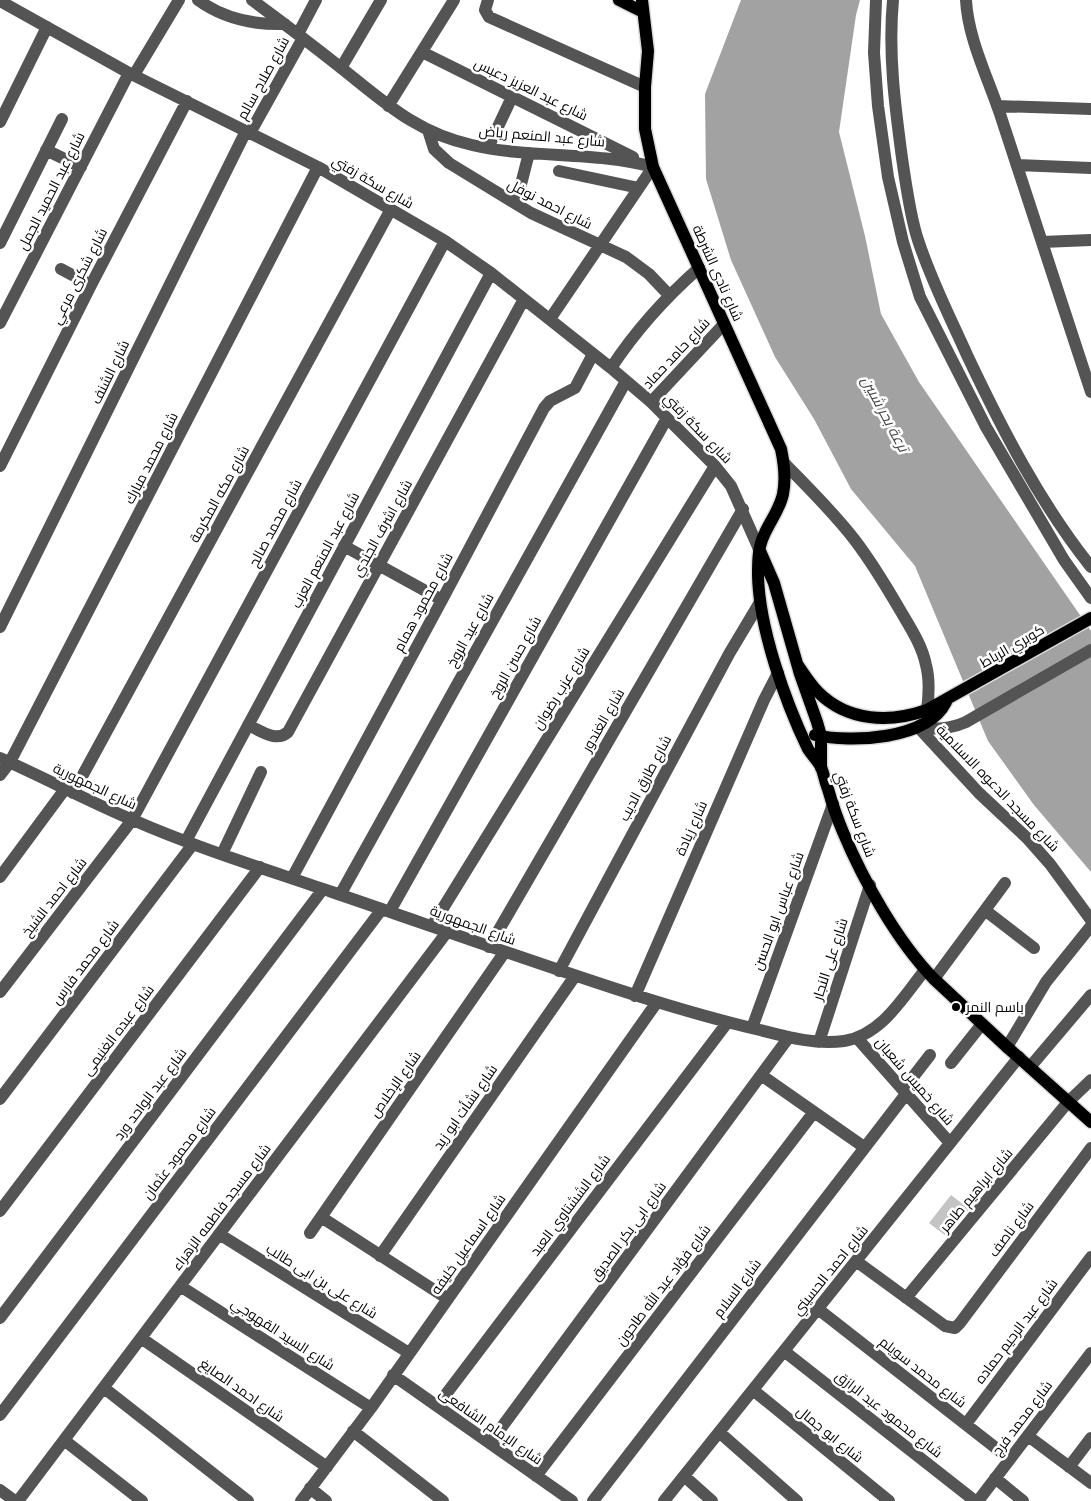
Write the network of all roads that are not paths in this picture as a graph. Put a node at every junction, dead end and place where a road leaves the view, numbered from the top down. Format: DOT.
graph roads {
  1 [pos="179,0"];
  2 [pos="198,0"];
  3 [pos="252,0"];
  4 [pos="316,0"];
  5 [pos="381,0"];
  6 [pos="454,0"];
  7 [pos="488,0"];
  8 [pos="619,0"];
  9 [pos="876,0"];
  10 [pos="893,0"];
  11 [pos="966,0"];
  12 [pos="0,1"];
  13 [pos="642,6"];
  14 [pos="285,24"];
  15 [pos="47,27"];
  16 [pos="300,36"];
  17 [pos="422,52"];
  18 [pos="341,68"];
  19 [pos="132,74"];
  20 [pos="645,87"];
  21 [pos="512,97"];
  22 [pos="187,101"];
  23 [pos="388,106"];
  24 [pos="997,106"];
  25 [pos="1091,109"];
  26 [pos="62,119"];
  27 [pos="0,122"];
  28 [pos="428,130"];
  29 [pos="248,132"];
  30 [pos="488,148"];
  31 [pos="46,150"];
  32 [pos="529,153"];
  33 [pos="1017,165"];
  34 [pos="81,167"];
  35 [pos="654,167"];
  36 [pos="318,168"];
  37 [pos="1091,168"];
  38 [pos="559,171"];
  39 [pos="639,188"];
  40 [pos="516,204"];
  41 [pos="391,209"];
  42 [pos="1091,240"];
  43 [pos="445,241"];
  44 [pos="1042,242"];
  45 [pos="0,243"];
  46 [pos="600,245"];
  47 [pos="699,268"];
  48 [pos="61,269"];
  49 [pos="491,273"];
  50 [pos="91,285"];
  51 [pos="669,295"];
  52 [pos="524,299"];
  53 [pos="550,319"];
  54 [pos="0,323"];
  55 [pos="724,324"];
  56 [pos="593,354"];
  57 [pos="611,368"];
  58 [pos="626,381"];
  59 [pos="1091,392"];
  60 [pos="651,402"];
  61 [pos="667,418"];
  62 [pos="784,463"];
  63 [pos="0,466"];
  64 [pos="715,466"];
  65 [pos="743,509"];
  66 [pos="344,546"];
  67 [pos="759,549"];
  68 [pos="379,565"];
  69 [pos="1091,568"];
  70 [pos="1091,598"];
  71 [pos="442,600"];
  72 [pos="760,602"];
  73 [pos="1091,618"];
  74 [pos="0,627"];
  75 [pos="1091,650"];
  76 [pos="797,664"];
  77 [pos="778,673"];
  78 [pos="952,697"];
  79 [pos="927,710"];
  80 [pos="248,725"];
  81 [pos="918,727"];
  82 [pos="802,732"];
  83 [pos="821,736"];
  84 [pos="5,760"];
  85 [pos="821,768"];
  86 [pos="261,772"];
  87 [pos="0,775"];
  88 [pos="69,791"];
  89 [pos="833,804"];
  90 [pos="132,820"];
  91 [pos="190,843"];
  92 [pos="222,854"];
  93 [pos="260,867"];
  94 [pos="0,877"];
  95 [pos="292,878"];
  96 [pos="1005,883"];
  97 [pos="870,885"];
  98 [pos="323,889"];
  99 [pos="340,894"];
  100 [pos="386,910"];
  101 [pos="986,911"];
  102 [pos="1091,920"];
  103 [pos="432,926"];
  104 [pos="1091,926"];
  105 [pos="447,932"];
  106 [pos="489,947"];
  107 [pos="1034,948"];
  108 [pos="504,952"];
  109 [pos="559,970"];
  110 [pos="930,974"];
  111 [pos="575,976"];
  112 [pos="0,992"];
  113 [pos="1091,995"];
  114 [pos="635,996"];
  115 [pos="657,1002"];
  116 [pos="727,1023"];
  117 [pos="982,1024"];
  118 [pos="752,1028"];
  119 [pos="789,1037"];
  120 [pos="857,1038"];
  121 [pos="819,1042"];
  122 [pos="1007,1048"];
  123 [pos="930,1055"];
  124 [pos="1019,1058"];
  125 [pos="951,1063"];
  126 [pos="1030,1067"];
  127 [pos="761,1075"];
  128 [pos="1091,1080"];
  129 [pos="904,1092"];
  130 [pos="0,1099"];
  131 [pos="1068,1102"];
  132 [pos="814,1112"];
  133 [pos="1091,1122"];
  134 [pos="950,1144"];
  135 [pos="864,1147"];
  136 [pos="1091,1148"];
  137 [pos="0,1211"];
  138 [pos="321,1217"];
  139 [pos="310,1233"];
  140 [pos="219,1234"];
  141 [pos="380,1256"];
  142 [pos="1091,1257"];
  143 [pos="856,1261"];
  144 [pos="180,1286"];
  145 [pos="906,1298"];
  146 [pos="448,1299"];
  147 [pos="818,1309"];
  148 [pos="0,1318"];
  149 [pos="141,1338"];
  150 [pos="784,1351"];
  151 [pos="409,1353"];
  152 [pos="1091,1353"];
  153 [pos="394,1375"];
  154 [pos="104,1388"];
  155 [pos="753,1390"];
  156 [pos="437,1406"];
  157 [pos="370,1408"];
  158 [pos="0,1415"];
  159 [pos="966,1424"];
  160 [pos="353,1431"];
  161 [pos="719,1432"];
  162 [pos="1028,1436"];
  163 [pos="1091,1438"];
  164 [pos="64,1440"];
  165 [pos="490,1443"];
  166 [pos="1010,1459"];
  167 [pos="327,1467"];
  168 [pos="1069,1467"];
  169 [pos="536,1476"];
  170 [pos="684,1476"];
  171 [pos="996,1478"];
  172 [pos="1091,1483"];
  173 [pos="310,1488"];
  174 [pos="0,1490"];
  175 [pos="17,1501"];
  176 [pos="142,1501"];
  177 [pos="248,1501"];
  178 [pos="301,1501"];
  179 [pos="326,1501"];
  180 [pos="443,1501"];
  181 [pos="572,1501"];
  182 [pos="593,1501"];
  183 [pos="664,1501"];
  184 [pos="712,1501"];
  185 [pos="797,1501"];
  186 [pos="889,1501"];
  187 [pos="976,1501"];
  188 [pos="1022,1501"];
  1 -- 19 [label="street, شارع عبد الحميد الجمل"];
  2 -- 14 [label="street"];
  3 -- 14 [label="street, شارع عبد المنعم رياض"];
  4 -- 16 [label="street, شارع صلاح سالم"];
  5 -- 18 [label="street"];
  6 -- 17 [label="street"];
  7 -- 20 [label="street"];
  8 -- 13 [label="main road"];
  9 -- 70 [label="street"];
  10 -- 69 [label="street"];
  11 -- 24 [label="street"];
  12 -- 15 [label="street, شارع سكة زفتي"];
  13 -- 20 [label="main road, شارع نادى الشرطة"];
  14 -- 16 [label="street, شارع عبد المنعم رياض"];
  15 -- 19 [label="street, شارع سكة زفتي"];
  15 -- 27 [label="street"];
  16 -- 18 [label="street, شارع عبد المنعم رياض"];
  16 -- 29 [label="street, شارع صلاح سالم"];
  17 -- 21 [label="street, شارع عبد العزيز دعبس"];
  17 -- 23 [label="street"];
  18 -- 23 [label="street, شارع عبد المنعم رياض"];
  19 -- 22 [label="street, شارع سكة زفتي"];
  19 -- 34 [label="street, شارع عبد الحميد الجمل"];
  20 -- 35 [label="main road, شارع نادى الشرطة"];
  21 -- 30 [label="street"];
  21 -- 35 [label="street, شارع عبد العزيز دعبس"];
  22 -- 29 [label="street, شارع سكة زفتي"];
  22 -- 50 [label="street, شارع شكرى مرعي"];
  23 -- 28 [label="street, شارع عبد المنعم رياض"];
  24 -- 25 [label="street"];
  24 -- 33 [label="street"];
  26 -- 31 [label="street"];
  28 -- 30 [label="street, شارع عبد المنعم رياض"];
  28 -- 40 [label="street, شارع احمد نوفل"];
  29 -- 36 [label="street, شارع سكة زفتي"];
  29 -- 74 [label="street, شارع الشنف"];
  30 -- 32 [label="street, شارع عبد المنعم رياض"];
  31 -- 34 [label="street"];
  31 -- 45 [label="street"];
  32 -- 35 [label="street, شارع عبد المنعم رياض"];
  32 -- 40 [label="street"];
  33 -- 37 [label="street"];
  33 -- 44 [label="street"];
  34 -- 54 [label="street, شارع عبد الحميد الجمل"];
  35 -- 39 [label="street"];
  35 -- 47 [label="main road, شارع نادى الشرطة"];
  36 -- 41 [label="street, شارع سكة زفتي"];
  36 -- 84 [label="street, شارع محمد مبارك"];
  38 -- 39 [label="street"];
  39 -- 46 [label="street"];
  40 -- 46 [label="street, شارع احمد نوفل"];
  41 -- 43 [label="street, شارع سكة زفتي"];
  41 -- 88 [label="street, شارع مكه المكرمة"];
  42 -- 44 [label="street"];
  43 -- 49 [label="street, شارع سكة زفتي"];
  43 -- 90 [label="street, شارع محمد صالح"];
  44 -- 59 [label="street"];
  46 -- 51 [label="street, شارع احمد نوفل"];
  46 -- 53 [label="street"];
  47 -- 51 [label="street"];
  47 -- 55 [label="main road, شارع نادى الشرطة"];
  48 -- 50 [label="street"];
  49 -- 52 [label="street, شارع سكة زفتي"];
  49 -- 66 [label="street, شارع عبد المنعم العزب"];
  50 -- 63 [label="street, شارع شكرى مرعي"];
  51 -- 57 [label="street"];
  52 -- 53 [label="street, شارع سكة زفتي"];
  52 -- 68 [label="street, شارع اشرف الجندي"];
  53 -- 56 [label="street, شارع سكة زفتي"];
  55 -- 60 [label="street, شارع حامد حماد"];
  55 -- 62 [label="main road, شارع نادى الشرطة"];
  56 -- 57 [label="street, شارع سكة زفتي"];
  56 -- 71 [label="street, شارع محمود همام"];
  57 -- 58 [label="street, شارع سكة زفتي"];
  58 -- 60 [label="street, شارع سكة زفتي"];
  58 -- 99 [label="street, شارع عيد الروخ"];
  60 -- 61 [label="street, شارع سكة زفتي"];
  61 -- 64 [label="street, شارع سكة زفتي"];
  61 -- 100 [label="street, شارع حسن الروخ"];
  62 -- 67 [label="main road, شارع نادى الشرطة"];
  62 -- 79 [label="street"];
  64 -- 65 [label="street, شارع سكة زفتي"];
  64 -- 103 [label="street, شارع عزب رضوان"];
  65 -- 67 [label="street, شارع سكة زفتي"];
  65 -- 106 [label="street, شارع الغندور"];
  66 -- 68 [label="street"];
  66 -- 80 [label="street, شارع عبد المنعم العزب"];
  67 -- 72 [label="main road, شارع سكة زفتي"];
  67 -- 76 [label="main road"];
  68 -- 71 [label="street"];
  68 -- 80 [label="street, شارع اشرف الجندي"];
  71 -- 95 [label="street, شارع محمود همام"];
  72 -- 77 [label="main road, شارع سكة زفتي"];
  72 -- 109 [label="street, شارع طارق الديب"];
  73 -- 78 [label="main road, كوبري الرباط"];
  75 -- 81 [label="street"];
  76 -- 79 [label="main road, كوبري الرباط"];
  76 -- 83 [label="main road"];
  77 -- 82 [label="main road, شارع سكة زفتي"];
  77 -- 114 [label="street, شارع زيادة"];
  78 -- 79 [label="main road, كوبري الرباط"];
  78 -- 81 [label="main road"];
  80 -- 91 [label="street, شارع عبد المنعم العزب"];
  81 -- 83 [label="main road"];
  81 -- 102 [label="street, شارع مسجد الدعوه الاسلامية"];
  82 -- 83 [label="main road"];
  82 -- 85 [label="main road, شارع سكة زفتي"];
  83 -- 85 [label="main road"];
  84 -- 87 [label="street, شارع محمد مبارك"];
  84 -- 88 [label="street, شارع الجمهورية"];
  85 -- 89 [label="main road, شارع سكة زفتي"];
  86 -- 92 [label="street"];
  88 -- 90 [label="street, شارع الجمهورية"];
  88 -- 94 [label="street, شارع مكه المكرمة"];
  89 -- 97 [label="main road, شارع سكة زفتي"];
  89 -- 118 [label="street, شارع عباس ابو الحسن"];
  90 -- 91 [label="street, شارع الجمهورية"];
  90 -- 112 [label="street, شارع احمد الشيخ"];
  91 -- 92 [label="street, شارع الجمهورية"];
  91 -- 130 [label="street, شارع محمد فارس"];
  92 -- 93 [label="street, شارع الجمهورية"];
  93 -- 95 [label="street, شارع الجمهورية"];
  93 -- 137 [label="street, شارع عبده الغنيمى"];
  95 -- 98 [label="street, شارع الجمهورية"];
  96 -- 101 [label="street, شارع الجمهورية"];
  97 -- 110 [label="main road, شارع سكة زفتي"];
  97 -- 121 [label="street, شارع على النجار"];
  98 -- 99 [label="street, شارع الجمهورية"];
  98 -- 148 [label="street, شارع عبد الواحد ورد"];
  99 -- 100 [label="street, شارع الجمهورية"];
  100 -- 103 [label="street, شارع الجمهورية"];
  100 -- 158 [label="street, شارع محمود عثمان"];
  101 -- 107 [label="street"];
  101 -- 110 [label="street, شارع الجمهورية"];
  103 -- 105 [label="street, شارع الجمهورية"];
  104 -- 122 [label="street"];
  105 -- 106 [label="street, شارع الجمهورية"];
  105 -- 140 [label="street, شارع مسجد فاطمه الزهراء"];
  106 -- 108 [label="street, شارع الجمهورية"];
  108 -- 109 [label="street, شارع الجمهورية"];
  108 -- 138 [label="street, شارع الإخلاص"];
  109 -- 111 [label="street, شارع الجمهورية"];
  110 -- 117 [label="main road, شارع سكة زفتي"];
  110 -- 120 [label="street, شارع الجمهورية"];
  111 -- 114 [label="street, شارع الجمهورية"];
  111 -- 141 [label="street, شارع نشأت ابو زيد"];
  113 -- 126 [label="street"];
  114 -- 115 [label="street, شارع الجمهورية"];
  115 -- 116 [label="street, شارع الجمهورية"];
  115 -- 146 [label="street, شارع اسماعيل خليفه"];
  116 -- 118 [label="street, شارع الجمهورية"];
  116 -- 156 [label="street, شارع الششتاوي العبد"];
  117 -- 122 [label="main road, شارع سكة زفتي"];
  117 -- 125 [label="street"];
  118 -- 119 [label="street, شارع الجمهورية"];
  119 -- 121 [label="street, شارع الجمهورية"];
  119 -- 127 [label="street, شارع ابى بكر الصديق"];
  120 -- 121 [label="street, شارع الجمهورية"];
  120 -- 129 [label="street, شارع خميس شعبان"];
  122 -- 124 [label="main road, شارع سكة زفتي"];
  123 -- 129 [label="street, شارع السلام"];
  124 -- 126 [label="main road, شارع سكة زفتي"];
  124 -- 134 [label="street, شارع احمد الحسيني"];
  126 -- 131 [label="main road, شارع سكة زفتي"];
  127 -- 132 [label="street"];
  127 -- 165 [label="street, شارع ابى بكر الصديق"];
  128 -- 131 [label="street, شارع ابراهيم طاهر"];
  129 -- 134 [label="street, شارع خميس شعبان"];
  129 -- 135 [label="street, شارع السلام"];
  131 -- 133 [label="main road, شارع سكة زفتي"];
  131 -- 145 [label="street, شارع ابراهيم طاهر"];
  132 -- 135 [label="street"];
  132 -- 169 [label="street, شارع فؤاد عبد الله طاحون"];
  134 -- 143 [label="street, شارع احمد الحسيني"];
  135 -- 182 [label="street, شارع السلام"];
  136 -- 145 [label="street, شارع ناصف"];
  138 -- 139 [label="street, شارع الإخلاص"];
  138 -- 141 [label="street"];
  140 -- 144 [label="street, شارع مسجد فاطمه الزهراء"];
  140 -- 151 [label="street, شارع على بن ابى طالب"];
  141 -- 146 [label="street"];
  142 -- 159 [label="street, شارع عبد الرحيم حماده"];
  143 -- 145 [label="street"];
  143 -- 147 [label="street, شارع احمد الحسيني"];
  144 -- 149 [label="street, شارع مسجد فاطمه الزهراء"];
  144 -- 157 [label="street, شارع السيد القهوجي"];
  146 -- 151 [label="street, شارع اسماعيل خليفه"];
  147 -- 150 [label="street, شارع احمد الحسيني"];
  147 -- 159 [label="street, شارع محمد سويلم"];
  149 -- 154 [label="street, شارع مسجد فاطمه الزهراء"];
  149 -- 167 [label="street, شارع احمد الصايغ"];
  150 -- 155 [label="street, شارع احمد الحسيني"];
  150 -- 187 [label="street, شارع محمود عبد الرازق"];
  151 -- 153 [label="street, شارع اسماعيل خليفه"];
  152 -- 162 [label="street, شارع محمد فرج"];
  153 -- 156 [label="street, شارع الإمام الشافعى"];
  153 -- 157 [label="street, شارع اسماعيل خليفه"];
  154 -- 164 [label="street, شارع مسجد فاطمه الزهراء"];
  154 -- 177 [label="street"];
  155 -- 161 [label="street, شارع احمد الحسيني"];
  155 -- 186 [label="street, شارع ابو جمال"];
  156 -- 165 [label="street, شارع الإمام الشافعى"];
  157 -- 160 [label="street, شارع اسماعيل خليفه"];
  159 -- 166 [label="street, شارع محمد سويلم"];
  160 -- 167 [label="street, شارع اسماعيل خليفه"];
  160 -- 180 [label="street"];
  161 -- 170 [label="street, شارع احمد الحسيني"];
  161 -- 185 [label="street"];
  162 -- 166 [label="street, شارع محمد فرج"];
  162 -- 168 [label="street"];
  163 -- 168 [label="street"];
  164 -- 175 [label="street, شارع مسجد فاطمه الزهراء"];
  164 -- 176 [label="street"];
  165 -- 169 [label="street, شارع الإمام الشافعى"];
  166 -- 171 [label="street, شارع محمد فرج"];
  167 -- 173 [label="street, شارع اسماعيل خليفه"];
  168 -- 172 [label="street"];
  169 -- 181 [label="street, شارع الإمام الشافعى"];
  170 -- 183 [label="street, شارع احمد الحسيني"];
  170 -- 184 [label="street"];
  171 -- 187 [label="street, شارع محمد فرج"];
  171 -- 188 [label="street"];
  173 -- 178 [label="street, شارع اسماعيل خليفه"];
  173 -- 179 [label="street"];
  174 -- 175 [label="street"];
}
